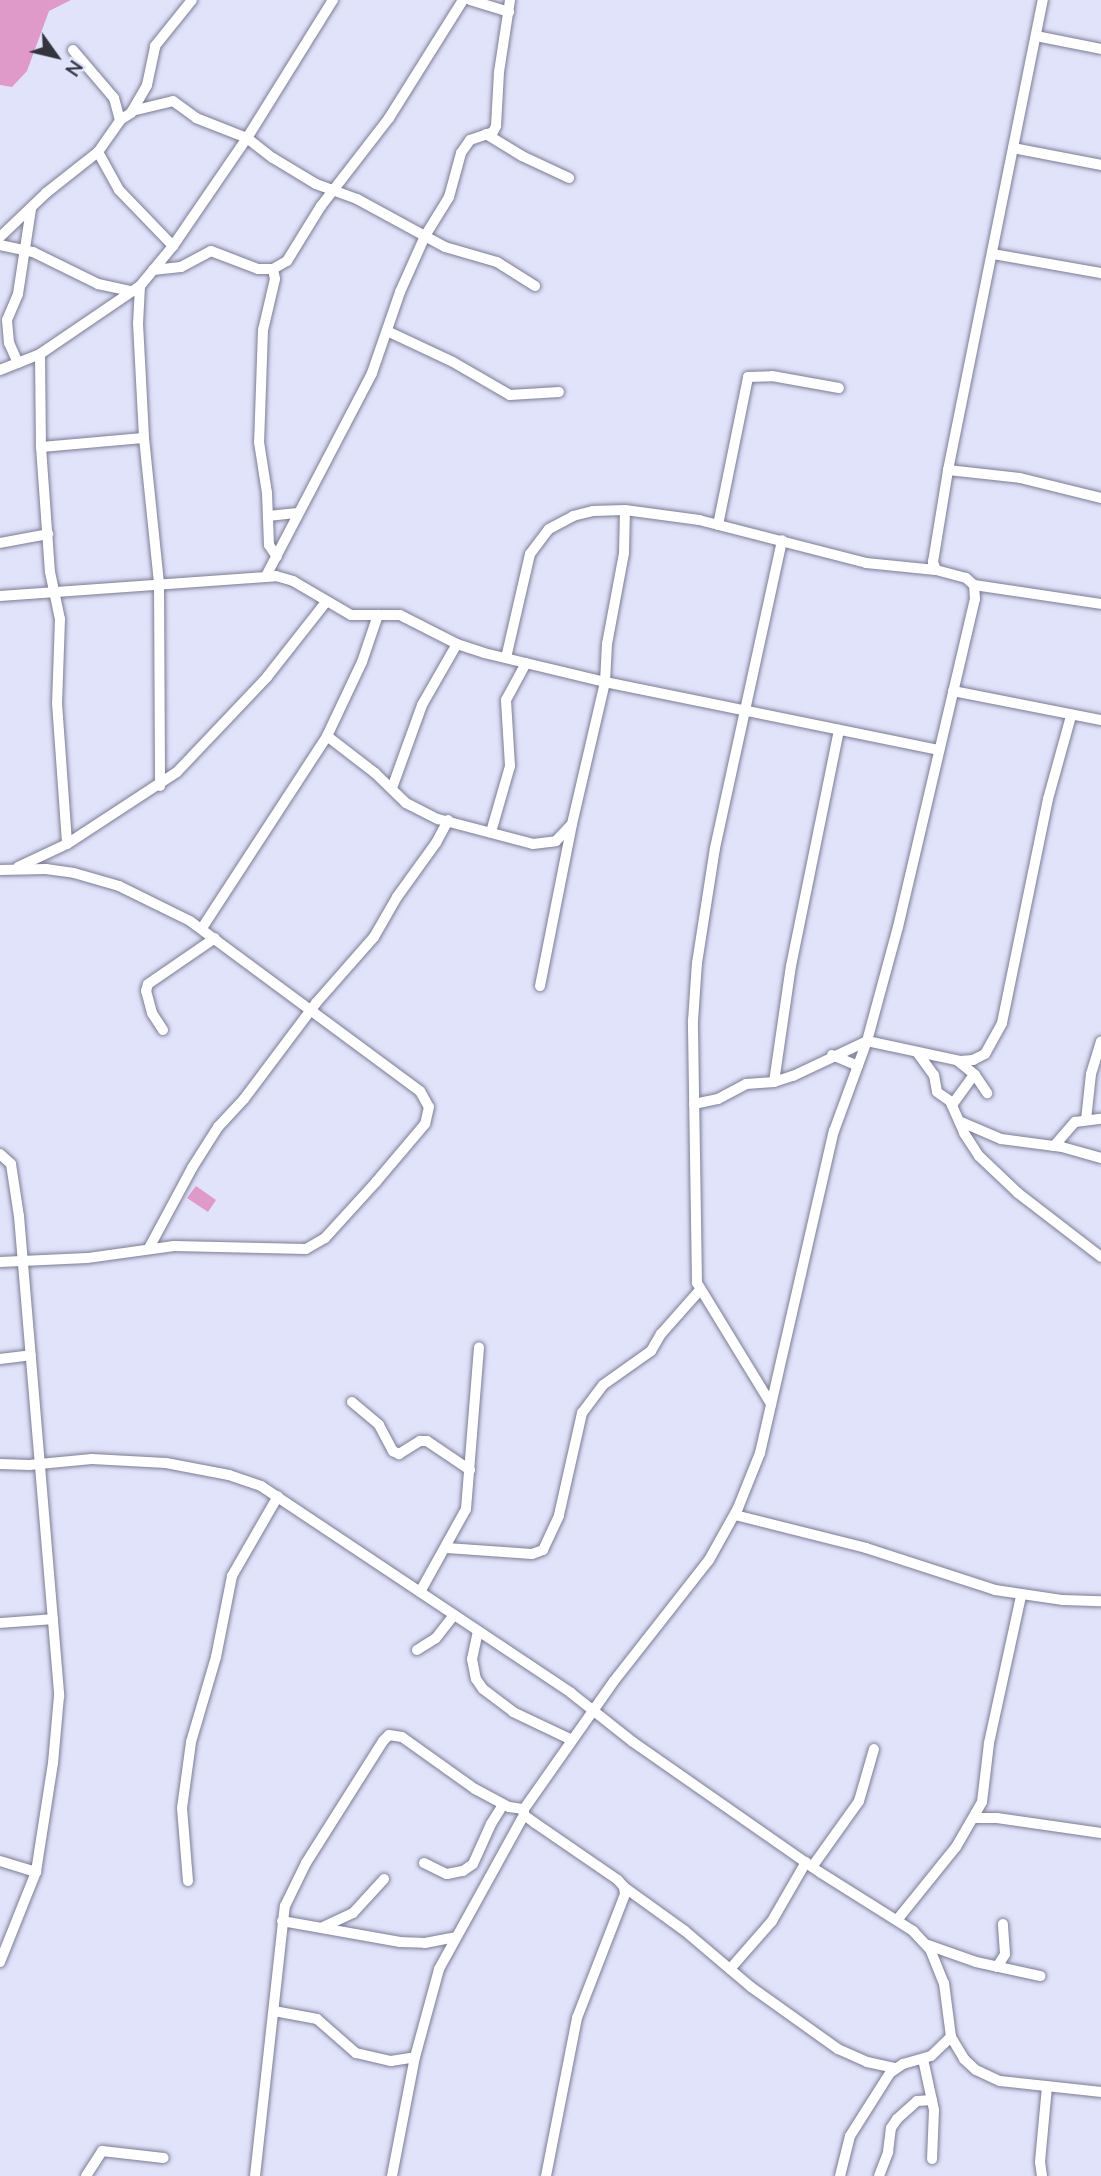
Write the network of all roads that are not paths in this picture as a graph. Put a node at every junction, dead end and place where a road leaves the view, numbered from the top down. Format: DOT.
graph roads {
  1 [pos="192,0"];
  2 [pos="333,0"];
  3 [pos="463,0"];
  4 [pos="470,0"];
  5 [pos="510,0"];
  6 [pos="1043,0"];
  7 [pos="509,12"];
  8 [pos="1036,36"];
  9 [pos="1101,49"];
  10 [pos="73,50"];
  11 [pos="132,111"];
  12 [pos="120,120"];
  13 [pos="486,134"];
  14 [pos="247,138"];
  15 [pos="1013,148"];
  16 [pos="98,152"];
  17 [pos="1101,164"];
  18 [pos="569,178"];
  19 [pos="333,191"];
  20 [pos="31,208"];
  21 [pos="425,236"];
  22 [pos="0,237"];
  23 [pos="0,245"];
  24 [pos="173,246"];
  25 [pos="23,248"];
  26 [pos="993,254"];
  27 [pos="273,269"];
  28 [pos="153,270"];
  29 [pos="1101,273"];
  30 [pos="535,286"];
  31 [pos="136,288"];
  32 [pos="387,331"];
  33 [pos="40,354"];
  34 [pos="18,363"];
  35 [pos="0,370"];
  36 [pos="838,388"];
  37 [pos="559,392"];
  38 [pos="144,438"];
  39 [pos="41,447"];
  40 [pos="948,470"];
  41 [pos="1101,498"];
  42 [pos="625,510"];
  43 [pos="298,513"];
  44 [pos="268,516"];
  45 [pos="718,525"];
  46 [pos="48,534"];
  47 [pos="782,540"];
  48 [pos="0,543"];
  49 [pos="277,557"];
  50 [pos="936,570"];
  51 [pos="266,576"];
  52 [pos="159,584"];
  53 [pos="974,585"];
  54 [pos="54,590"];
  55 [pos="0,596"];
  56 [pos="326,602"];
  57 [pos="1101,604"];
  58 [pos="378,615"];
  59 [pos="457,644"];
  60 [pos="506,659"];
  61 [pos="526,663"];
  62 [pos="606,682"];
  63 [pos="953,691"];
  64 [pos="744,709"];
  65 [pos="1071,716"];
  66 [pos="1101,720"];
  67 [pos="839,730"];
  68 [pos="327,737"];
  69 [pos="938,750"];
  70 [pos="160,786"];
  71 [pos="392,788"];
  72 [pos="448,820"];
  73 [pos="572,824"];
  74 [pos="491,832"];
  75 [pos="67,844"];
  76 [pos="13,869"];
  77 [pos="0,870"];
  78 [pos="202,928"];
  79 [pos="215,938"];
  80 [pos="540,986"];
  81 [pos="310,1012"];
  82 [pos="163,1030"];
  83 [pos="867,1041"];
  84 [pos="1101,1042"];
  85 [pos="917,1052"];
  86 [pos="832,1055"];
  87 [pos="958,1060"];
  88 [pos="858,1066"];
  89 [pos="974,1075"];
  90 [pos="774,1082"];
  91 [pos="987,1093"];
  92 [pos="694,1104"];
  93 [pos="952,1105"];
  94 [pos="1101,1119"];
  95 [pos="1086,1120"];
  96 [pos="959,1121"];
  97 [pos="1054,1146"];
  98 [pos="0,1154"];
  99 [pos="1101,1158"];
  100 [pos="149,1248"];
  101 [pos="1101,1257"];
  102 [pos="0,1262"];
  103 [pos="21,1262"];
  104 [pos="699,1291"];
  105 [pos="479,1348"];
  106 [pos="31,1355"];
  107 [pos="0,1359"];
  108 [pos="352,1402"];
  109 [pos="771,1404"];
  110 [pos="40,1463"];
  111 [pos="0,1464"];
  112 [pos="470,1470"];
  113 [pos="278,1496"];
  114 [pos="734,1515"];
  115 [pos="447,1548"];
  116 [pos="420,1591"];
  117 [pos="1021,1596"];
  118 [pos="1101,1601"];
  119 [pos="454,1615"];
  120 [pos="53,1619"];
  121 [pos="0,1623"];
  122 [pos="478,1631"];
  123 [pos="417,1650"];
  124 [pos="594,1710"];
  125 [pos="572,1740"];
  126 [pos="874,1749"];
  127 [pos="503,1805"];
  128 [pos="524,1812"];
  129 [pos="974,1818"];
  130 [pos="1101,1833"];
  131 [pos="0,1861"];
  132 [pos="424,1863"];
  133 [pos="809,1865"];
  134 [pos="36,1872"];
  135 [pos="384,1879"];
  136 [pos="188,1881"];
  137 [pos="624,1887"];
  138 [pos="897,1920"];
  139 [pos="282,1921"];
  140 [pos="1003,1924"];
  141 [pos="320,1928"];
  142 [pos="455,1937"];
  143 [pos="927,1945"];
  144 [pos="0,1962"];
  145 [pos="997,1967"];
  146 [pos="730,1969"];
  147 [pos="1040,1976"];
  148 [pos="274,2011"];
  149 [pos="951,2037"];
  150 [pos="415,2057"];
  151 [pos="923,2059"];
  152 [pos="895,2068"];
  153 [pos="1047,2086"];
  154 [pos="1101,2092"];
  155 [pos="932,2100"];
  156 [pos="164,2158"];
  157 [pos="932,2159"];
  158 [pos="86,2176"];
  159 [pos="255,2176"];
  160 [pos="392,2176"];
  161 [pos="546,2176"];
  162 [pos="840,2176"];
  163 [pos="879,2176"];
  164 [pos="1042,2176"];
  1 -- 11 [label="street"];
  2 -- 14 [label="street"];
  3 -- 19 [label="street"];
  4 -- 7 [label="street"];
  5 -- 7 [label="street"];
  6 -- 8 [label="street"];
  7 -- 13 [label="street"];
  8 -- 9 [label="street"];
  8 -- 15 [label="street"];
  10 -- 12 [label="street"];
  11 -- 12 [label="street"];
  11 -- 14 [label="street"];
  12 -- 16 [label="street"];
  13 -- 18 [label="street"];
  13 -- 21 [label="street"];
  14 -- 19 [label="street"];
  14 -- 24 [label="street"];
  15 -- 17 [label="street"];
  15 -- 26 [label="street"];
  16 -- 20 [label="street"];
  16 -- 24 [label="street"];
  19 -- 21 [label="street"];
  19 -- 27 [label="street"];
  20 -- 22 [label="street"];
  20 -- 25 [label="street"];
  21 -- 30 [label="street"];
  21 -- 32 [label="street"];
  23 -- 25 [label="street"];
  24 -- 28 [label="street"];
  25 -- 31 [label="street"];
  25 -- 34 [label="street"];
  26 -- 29 [label="street"];
  26 -- 40 [label="street"];
  27 -- 28 [label="street"];
  27 -- 44 [label="street"];
  28 -- 31 [label="street"];
  31 -- 33 [label="street"];
  31 -- 38 [label="street"];
  32 -- 37 [label="street"];
  32 -- 43 [label="street"];
  33 -- 34 [label="street"];
  33 -- 39 [label="street"];
  34 -- 35 [label="street"];
  36 -- 45 [label="street"];
  38 -- 39 [label="street"];
  38 -- 52 [label="street"];
  39 -- 46 [label="street"];
  40 -- 41 [label="street"];
  40 -- 50 [label="street"];
  42 -- 45 [label="street"];
  42 -- 60 [label="street"];
  42 -- 62 [label="street"];
  43 -- 44 [label="street"];
  43 -- 49 [label="street"];
  44 -- 49 [label="street"];
  45 -- 47 [label="street"];
  46 -- 48 [label="street"];
  46 -- 54 [label="street"];
  47 -- 50 [label="street"];
  47 -- 64 [label="street"];
  49 -- 51 [label="street"];
  50 -- 53 [label="street"];
  51 -- 52 [label="street"];
  51 -- 56 [label="street"];
  52 -- 54 [label="street"];
  52 -- 70 [label="street"];
  53 -- 57 [label="street"];
  53 -- 63 [label="street"];
  54 -- 55 [label="street"];
  54 -- 75 [label="street"];
  56 -- 58 [label="street"];
  56 -- 70 [label="street"];
  58 -- 59 [label="street"];
  58 -- 68 [label="street"];
  59 -- 60 [label="street"];
  59 -- 71 [label="street"];
  60 -- 61 [label="street"];
  61 -- 62 [label="street"];
  61 -- 74 [label="street"];
  62 -- 64 [label="street"];
  62 -- 73 [label="street"];
  63 -- 65 [label="street"];
  63 -- 69 [label="street"];
  64 -- 67 [label="street"];
  64 -- 92 [label="street"];
  65 -- 66 [label="street"];
  65 -- 87 [label="street"];
  67 -- 69 [label="street"];
  67 -- 90 [label="street"];
  68 -- 71 [label="street"];
  68 -- 78 [label="street"];
  69 -- 83 [label="street"];
  70 -- 75 [label="street"];
  71 -- 72 [label="street"];
  72 -- 74 [label="street"];
  72 -- 81 [label="street"];
  73 -- 74 [label="street"];
  73 -- 80 [label="street"];
  75 -- 76 [label="street"];
  76 -- 77 [label="street"];
  76 -- 78 [label="street"];
  78 -- 79 [label="street"];
  79 -- 81 [label="street"];
  79 -- 82 [label="street"];
  81 -- 100 [label="street"];
  81 -- 100 [label="street"];
  83 -- 85 [label="street"];
  83 -- 86 [label="street"];
  83 -- 88 [label="street"];
  84 -- 95 [label="street"];
  85 -- 87 [label="street"];
  85 -- 93 [label="street"];
  86 -- 88 [label="street"];
  86 -- 90 [label="street"];
  87 -- 89 [label="street"];
  88 -- 109 [label="street"];
  89 -- 91 [label="street"];
  89 -- 93 [label="street"];
  90 -- 92 [label="street"];
  92 -- 104 [label="street"];
  93 -- 96 [label="street"];
  94 -- 95 [label="street"];
  95 -- 97 [label="street"];
  96 -- 97 [label="street"];
  96 -- 101 [label="street"];
  97 -- 99 [label="street"];
  98 -- 103 [label="street"];
  100 -- 103 [label="street"];
  102 -- 103 [label="street"];
  103 -- 106 [label="street"];
  104 -- 109 [label="street"];
  104 -- 115 [label="street"];
  105 -- 112 [label="street"];
  106 -- 107 [label="street"];
  106 -- 110 [label="street"];
  108 -- 112 [label="street"];
  109 -- 114 [label="street"];
  110 -- 111 [label="street"];
  110 -- 113 [label="street"];
  110 -- 120 [label="street"];
  112 -- 115 [label="street"];
  113 -- 116 [label="street"];
  113 -- 136 [label="street"];
  114 -- 117 [label="street"];
  114 -- 124 [label="street"];
  115 -- 116 [label="street"];
  116 -- 119 [label="street"];
  117 -- 118 [label="street"];
  117 -- 129 [label="street"];
  119 -- 122 [label="street"];
  119 -- 123 [label="street"];
  120 -- 121 [label="street"];
  120 -- 134 [label="street"];
  122 -- 124 [label="street"];
  122 -- 125 [label="street"];
  124 -- 125 [label="street"];
  124 -- 133 [label="street"];
  125 -- 128 [label="street"];
  126 -- 133 [label="street"];
  127 -- 128 [label="street"];
  127 -- 132 [label="street"];
  127 -- 139 [label="street"];
  128 -- 137 [label="street"];
  128 -- 142 [label="street"];
  129 -- 130 [label="street"];
  129 -- 138 [label="street"];
  131 -- 134 [label="street"];
  133 -- 138 [label="street"];
  133 -- 146 [label="street"];
  134 -- 144 [label="street"];
  135 -- 141 [label="street"];
  137 -- 146 [label="street"];
  137 -- 161 [label="street"];
  138 -- 143 [label="street"];
  139 -- 141 [label="street"];
  139 -- 148 [label="street"];
  140 -- 145 [label="street"];
  141 -- 142 [label="street"];
  142 -- 150 [label="street"];
  143 -- 145 [label="street"];
  143 -- 149 [label="street"];
  145 -- 147 [label="street"];
  146 -- 152 [label="street"];
  148 -- 150 [label="street"];
  148 -- 159 [label="street"];
  149 -- 151 [label="street"];
  149 -- 153 [label="street"];
  150 -- 160 [label="street"];
  151 -- 152 [label="street"];
  151 -- 155 [label="street"];
  152 -- 162 [label="street"];
  153 -- 154 [label="street"];
  153 -- 164 [label="street"];
  155 -- 157 [label="street"];
  155 -- 163 [label="street"];
  156 -- 158 [label="street"];
}
